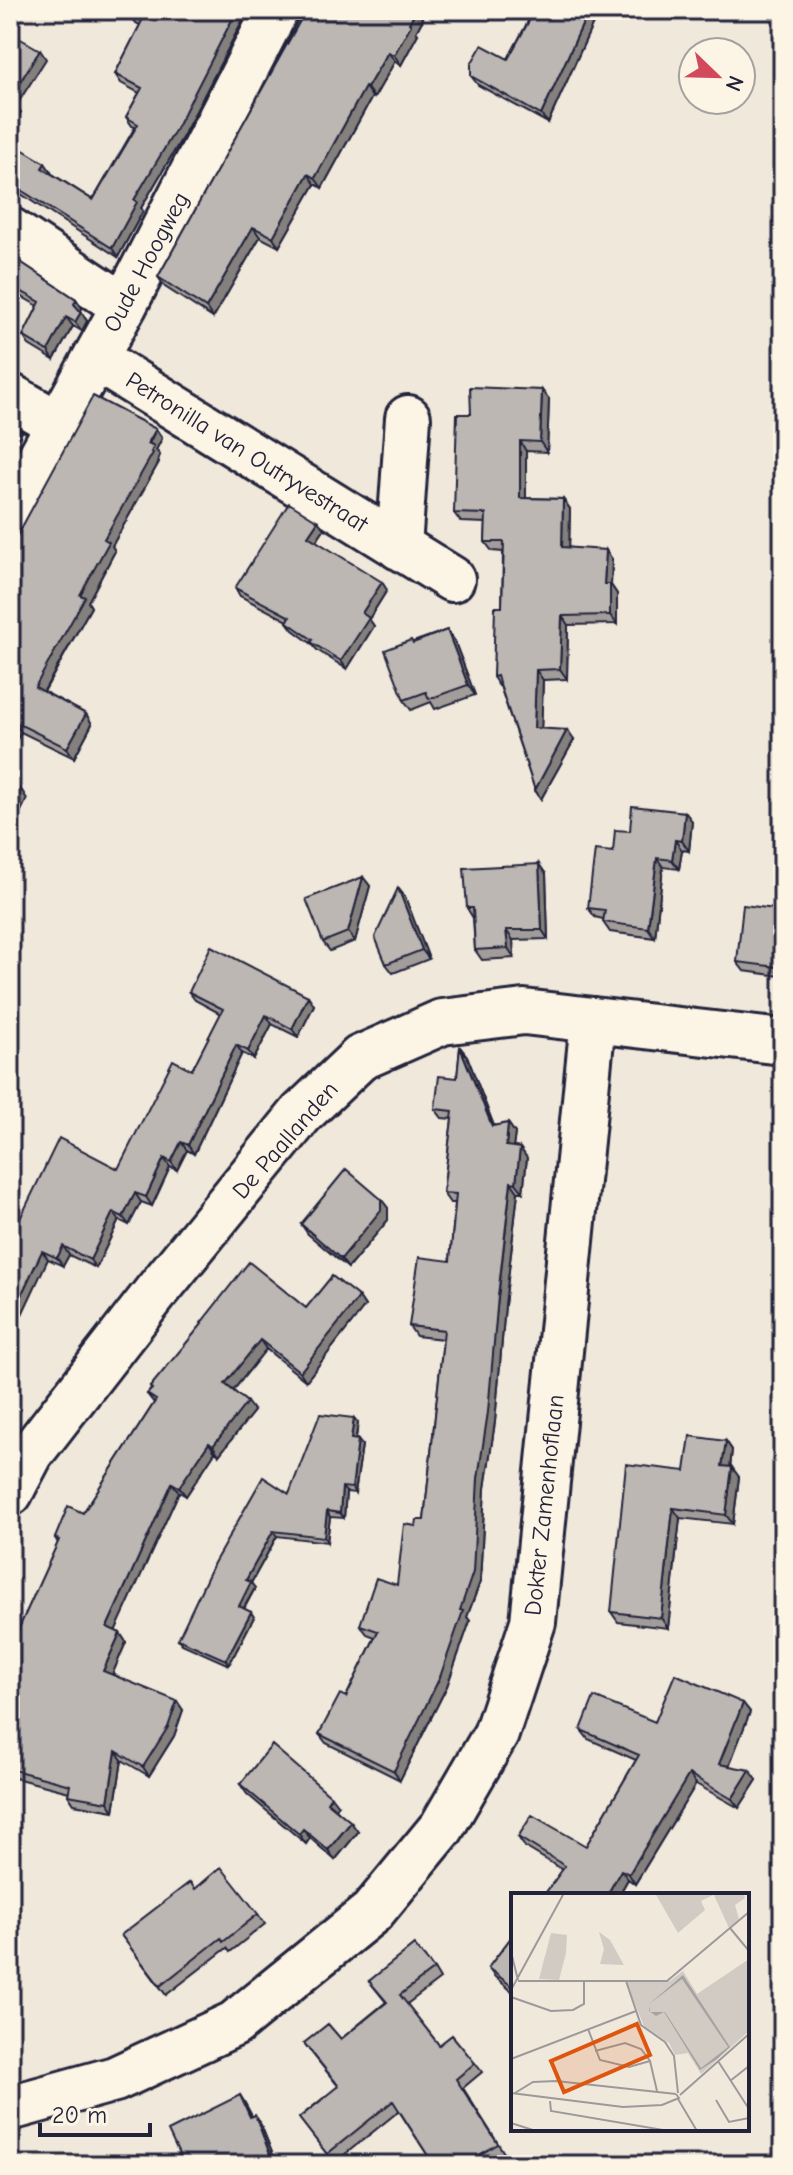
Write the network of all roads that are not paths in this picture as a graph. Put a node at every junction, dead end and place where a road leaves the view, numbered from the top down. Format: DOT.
graph roads {
  1 [pos="276,10"];
  2 [pos="10,230"];
  3 [pos="124,306"];
  4 [pos="95,358"];
  5 [pos="10,396"];
  6 [pos="408,418"];
  7 [pos="57,423"];
  8 [pos="10,512"];
  9 [pos="399,547"];
  10 [pos="452,579"];
  11 [pos="593,1020"];
  12 [pos="783,1042"];
  13 [pos="10,1493"];
  14 [pos="10,2108"];
  1 -- 3 [label="street, Oude Hoogweg"];
  2 -- 3 [label="street"];
  3 -- 4 [label="street, Oude Hoogweg"];
  4 -- 7 [label="street, Oude Hoogweg"];
  4 -- 9 [label="street, Petronilla van Outryvestraat"];
  5 -- 7 [label="street"];
  6 -- 9 [label="street, Petronilla van Outryvestraat"];
  7 -- 8 [label="street, Oude Hoogweg"];
  9 -- 10 [label="street, Petronilla van Outryvestraat"];
  11 -- 12 [label="street, De Paallanden"];
  11 -- 13 [label="street, De Paallanden"];
  11 -- 14 [label="street, Dokter Zamenhoflaan"];
}
